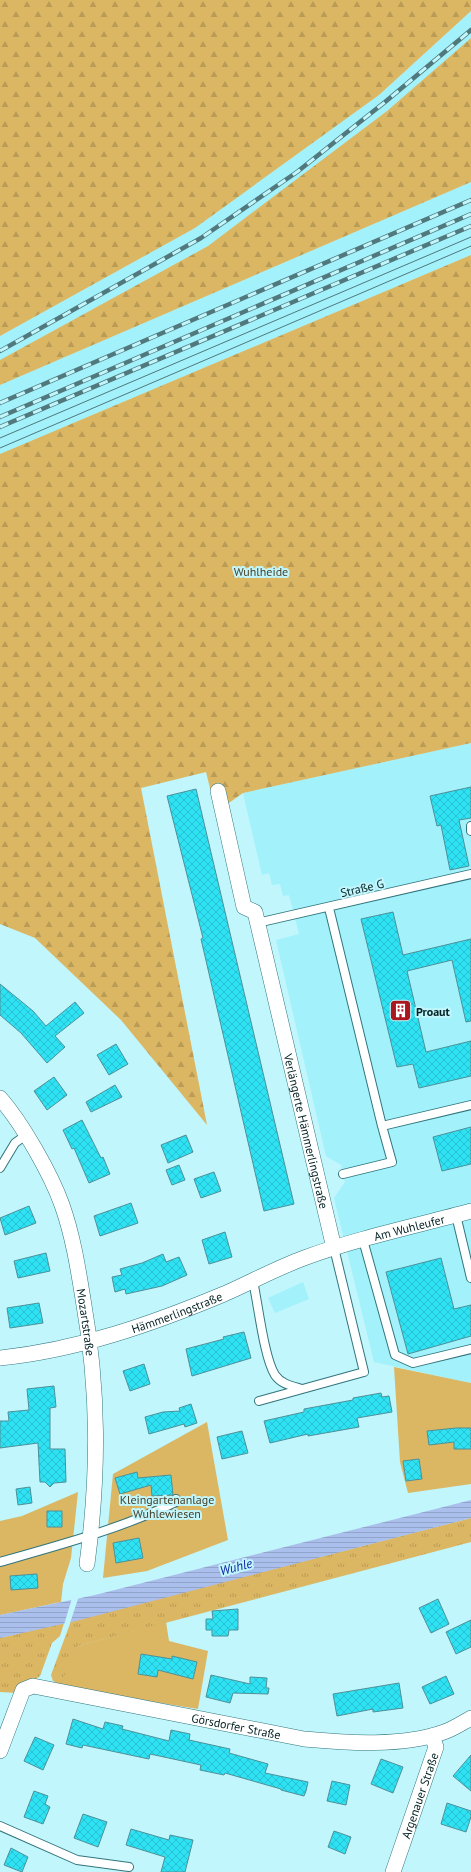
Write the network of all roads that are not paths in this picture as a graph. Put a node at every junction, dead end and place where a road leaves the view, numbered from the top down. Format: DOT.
graph roads {
  1 [pos="218,791"];
  2 [pos="471,826"];
  3 [pos="471,830"];
  4 [pos="471,874"];
  5 [pos="329,908"];
  6 [pos="257,923"];
  7 [pos="0,1098"];
  8 [pos="471,1105"];
  9 [pos="382,1126"];
  10 [pos="26,1134"];
  11 [pos="0,1168"];
  12 [pos="344,1174"];
  13 [pos="471,1211"];
  14 [pos="456,1215"];
  15 [pos="363,1240"];
  16 [pos="341,1246"];
  17 [pos="471,1278"];
  18 [pos="253,1281"];
  19 [pos="91,1342"];
  20 [pos="471,1349"];
  21 [pos="0,1358"];
  22 [pos="303,1389"];
  23 [pos="259,1402"];
  24 [pos="176,1499"];
  25 [pos="91,1536"];
  26 [pos="0,1562"];
  27 [pos="87,1564"];
  28 [pos="471,1718"];
  29 [pos="432,1736"];
  30 [pos="0,1751"];
  31 [pos="0,1826"];
  32 [pos="129,1867"];
  33 [pos="392,1872"];
  1 -- 6 [label="street, Verlängerte Hämmerlingstraße"];
  2 -- 3 [label="lane"];
  4 -- 5 [label="lane, Straße G"];
  5 -- 6 [label="lane, Straße G"];
  5 -- 9 [label="lane"];
  6 -- 16 [label="street, Verlängerte Hämmerlingstraße"];
  7 -- 10 [label="street, Mozartstraße"];
  8 -- 9 [label="lane"];
  9 -- 12 [label="lane"];
  10 -- 11 [label="lane"];
  10 -- 19 [label="street, Mozartstraße"];
  13 -- 14 [label="street, Am Wuhleufer"];
  14 -- 15 [label="street, Am Wuhleufer"];
  14 -- 17 [label="lane"];
  15 -- 16 [label="street, Am Wuhleufer"];
  15 -- 20 [label="lane"];
  16 -- 18 [label="street, Hämmerlingstraße"];
  16 -- 22 [label="lane, Verlängerte Hämmerlingstraße"];
  18 -- 19 [label="street, Hämmerlingstraße"];
  18 -- 22 [label="lane"];
  19 -- 21 [label="street, Hämmerlingstraße"];
  19 -- 25 [label="street, Mozartstraße"];
  22 -- 23 [label="lane, Verlängerte Hämmerlingstraße"];
  24 -- 25 [label="lane"];
  25 -- 26 [label="lane"];
  25 -- 27 [label="street, Mozartstraße"];
  28 -- 29 [label="street, Argenauer Straße"];
  29 -- 30 [label="street, Görsdorfer Straße"];
  29 -- 33 [label="street, Argenauer Straße"];
  31 -- 32 [label="lane"];
}
